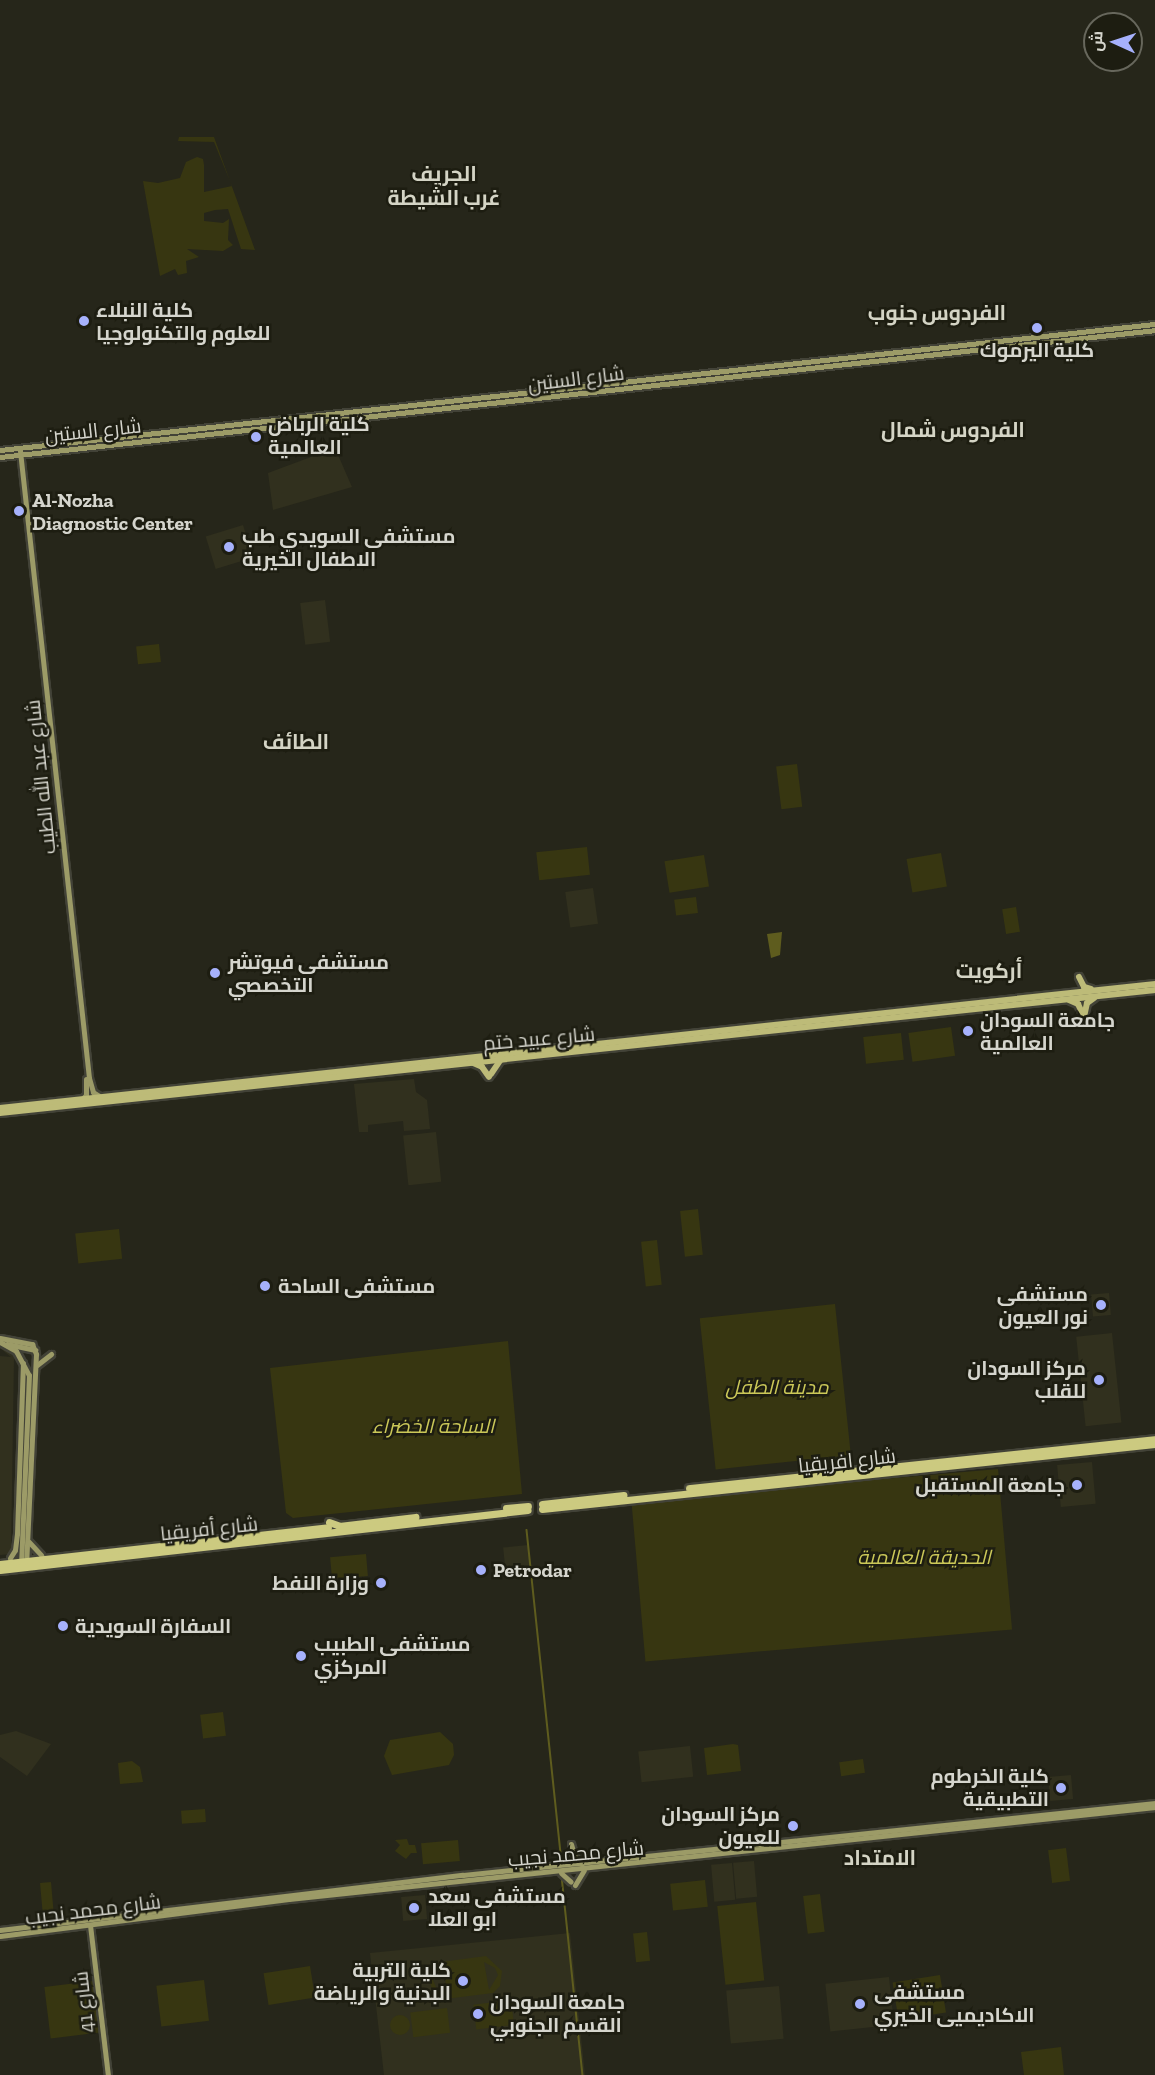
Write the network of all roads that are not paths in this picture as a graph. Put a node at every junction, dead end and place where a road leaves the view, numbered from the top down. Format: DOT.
graph roads {
  1 [pos="1155,324"];
  2 [pos="1155,330"];
  3 [pos="872,358"];
  4 [pos="0,450"];
  5 [pos="18,451"];
  6 [pos="0,457"];
  7 [pos="50,736"];
  8 [pos="1155,984"];
  9 [pos="1104,990"];
  10 [pos="1155,990"];
  11 [pos="1081,995"];
  12 [pos="1096,996"];
  13 [pos="1066,997"];
  14 [pos="488,1050"];
  15 [pos="501,1057"];
  16 [pos="471,1062"];
  17 [pos="101,1097"];
  18 [pos="81,1100"];
  19 [pos="37,1107"];
  20 [pos="0,1108"];
  21 [pos="29,1108"];
  22 [pos="0,1113"];
  23 [pos="1,1341"];
  24 [pos="51,1354"];
  25 [pos="23,1361"];
  26 [pos="36,1366"];
  27 [pos="1155,1439"];
  28 [pos="1076,1442"];
  29 [pos="1155,1444"];
  30 [pos="1061,1449"];
  31 [pos="897,1461"];
  32 [pos="969,1461"];
  33 [pos="909,1464"];
  34 [pos="802,1471"];
  35 [pos="870,1475"];
  36 [pos="777,1478"];
  37 [pos="880,1478"];
  38 [pos="528,1508"];
  39 [pos="421,1519"];
  40 [pos="329,1522"];
  41 [pos="340,1526"];
  42 [pos="28,1537"];
  43 [pos="162,1548"];
  44 [pos="41,1555"];
  45 [pos="10,1558"];
  46 [pos="23,1562"];
  47 [pos="0,1564"];
  48 [pos="0,1570"];
  49 [pos="1155,1803"];
  50 [pos="1155,1808"];
  51 [pos="571,1844"];
  52 [pos="713,1854"];
  53 [pos="584,1867"];
  54 [pos="556,1872"];
  55 [pos="463,1877"];
  56 [pos="89,1918"];
  57 [pos="90,1926"];
  58 [pos="0,1930"];
  59 [pos="0,1936"];
  60 [pos="108,2075"];
  1 -- 3 [label="main road, شارع الستين"];
  2 -- 3 [label="main road, شارع الستين"];
  3 -- 5 [label="main road, شارع الستين"];
  3 -- 5 [label="main road, شارع الستين"];
  4 -- 5 [label="main road, شارع الستين"];
  5 -- 6 [label="main road, شارع الستين"];
  5 -- 7 [label="main road, شارع عبد الله الطيب"];
  7 -- 17 [label="main road, شارع عبد الله الطيب"];
  7 -- 18 [label="main road, شارع عبد الله الطيب"];
  8 -- 9 [label="main road"];
  9 -- 11 [label="main road"];
  9 -- 13 [label="main road"];
  10 -- 12 [label="main road"];
  11 -- 12 [label="main road"];
  11 -- 13 [label="main road, شارع عبيد ختم"];
  12 -- 13 [label="main road"];
  13 -- 15 [label="main road, شارع عبيد ختم"];
  14 -- 15 [label="main road"];
  15 -- 16 [label="main road, شارع عبيد ختم"];
  15 -- 16 [label="main road"];
  15 -- 17 [label="main road, شارع عبيد ختم"];
  16 -- 19 [label="main road, شارع عبيد ختم"];
  17 -- 18 [label="main road, شارع عبيد ختم"];
  18 -- 19 [label="main road, شارع عبيد ختم"];
  19 -- 21 [label="main road, شارع عبيد ختم"];
  20 -- 21 [label="main road, شارع عبيد ختم"];
  21 -- 22 [label="main road, شارع عبيد ختم"];
  23 -- 25 [label="main road"];
  23 -- 26 [label="main road"];
  24 -- 26 [label="main road"];
  25 -- 45 [label="main road"];
  25 -- 46 [label="main road"];
  26 -- 42 [label="main road"];
  27 -- 30 [label="highway, شارع افريقيا"];
  28 -- 30 [label="highway"];
  29 -- 32 [label="highway, شارع افريقيا"];
  30 -- 32 [label="highway, شارع افريقيا"];
  31 -- 33 [label="highway"];
  32 -- 33 [label="highway, شارع افريقيا"];
  32 -- 35 [label="highway, شارع افريقيا"];
  33 -- 36 [label="highway, شارع افريقيا"];
  34 -- 36 [label="highway"];
  35 -- 36 [label="highway, شارع افريقيا"];
  35 -- 37 [label="highway"];
  38 -- 39 [label="highway"];
  39 -- 41 [label="highway, شارع أفريقيا"];
  39 -- 43 [label="highway, شارع أفريقيا"];
  40 -- 41 [label="highway"];
  41 -- 43 [label="highway, شارع أفريقيا"];
  42 -- 44 [label="main road"];
  42 -- 46 [label="main road"];
  43 -- 46 [label="highway, شارع أفريقيا"];
  46 -- 47 [label="highway, شارع أفريقيا"];
  46 -- 48 [label="highway, شارع أفريقيا"];
  49 -- 52 [label="main road, شارع محمد نجيب"];
  50 -- 52 [label="main road, شارع محمد نجيب"];
  51 -- 53 [label="main road"];
  52 -- 53 [label="main road, شارع محمد نجيب"];
  53 -- 54 [label="main road, شارع محمد نجيب"];
  53 -- 54 [label="main road"];
  53 -- 55 [label="main road, شارع محمد نجيب"];
  54 -- 55 [label="main road, شارع محمد نجيب"];
  55 -- 56 [label="main road, شارع محمد نجيب"];
  55 -- 57 [label="main road, شارع محمد نجيب"];
  56 -- 57 [label="main road, شارع 41"];
  56 -- 58 [label="main road, شارع محمد نجيب"];
  57 -- 59 [label="main road, شارع محمد نجيب"];
  57 -- 60 [label="main road, شارع 41"];
}
